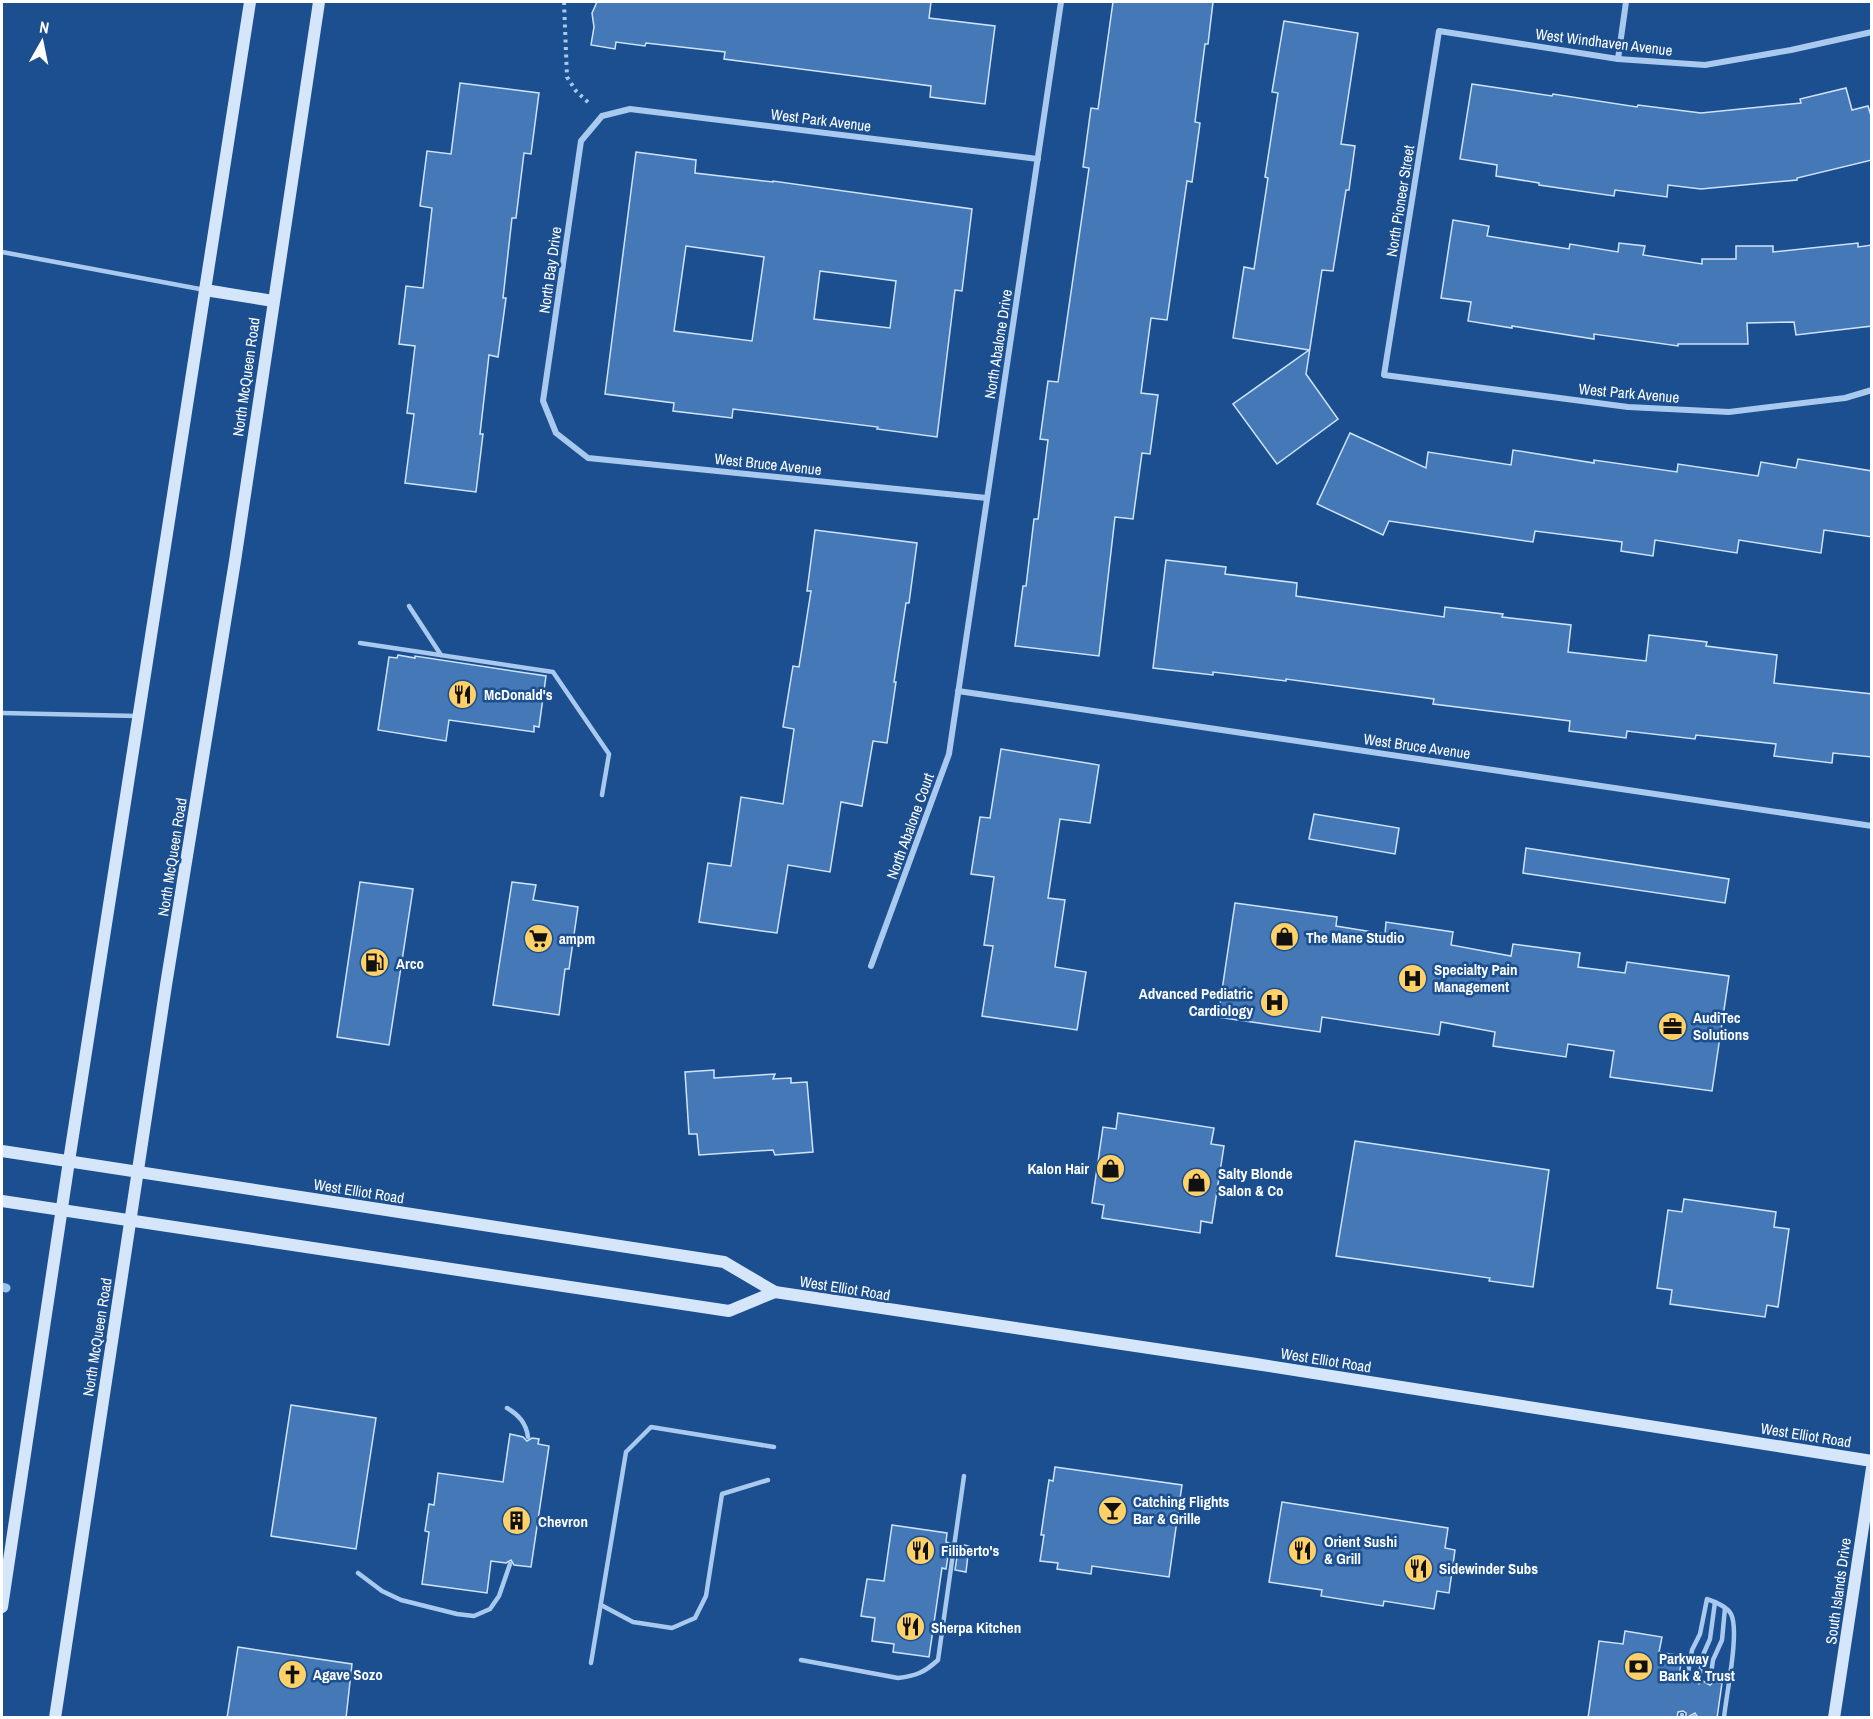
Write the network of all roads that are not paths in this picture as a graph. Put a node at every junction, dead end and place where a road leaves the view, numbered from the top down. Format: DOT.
graph roads {
  1 [pos="250,2"];
  2 [pos="319,2"];
  3 [pos="1061,2"];
  4 [pos="1626,2"];
  5 [pos="1439,31"];
  6 [pos="1872,32"];
  7 [pos="1618,59"];
  8 [pos="602,116"];
  9 [pos="1038,159"];
  10 [pos="2,252"];
  11 [pos="205,290"];
  12 [pos="273,302"];
  13 [pos="1384,375"];
  14 [pos="1872,390"];
  15 [pos="556,433"];
  16 [pos="987,498"];
  17 [pos="409,606"];
  18 [pos="360,643"];
  19 [pos="441,655"];
  20 [pos="958,691"];
  21 [pos="2,713"];
  22 [pos="139,717"];
  23 [pos="602,795"];
  24 [pos="1872,826"];
  25 [pos="871,966"];
  26 [pos="2,1151"];
  27 [pos="69,1161"];
  28 [pos="138,1171"];
  29 [pos="2,1202"];
  30 [pos="62,1211"];
  31 [pos="130,1220"];
  32 [pos="775,1292"];
  33 [pos="507,1408"];
  34 [pos="528,1437"];
  35 [pos="774,1447"];
  36 [pos="1872,1461"];
  37 [pos="1872,1468"];
  38 [pos="964,1476"];
  39 [pos="768,1480"];
  40 [pos="510,1564"];
  41 [pos="358,1573"];
  42 [pos="1715,1602"];
  43 [pos="601,1605"];
  44 [pos="2,1608"];
  45 [pos="1725,1608"];
  46 [pos="801,1660"];
  47 [pos="591,1663"];
  48 [pos="1687,1678"];
  49 [pos="1699,1680"];
  50 [pos="1710,1681"];
  51 [pos="54,1718"];
  52 [pos="1724,1718"];
  53 [pos="1834,1718"];
  1 -- 11 [label="main road"];
  2 -- 12 [label="main road, North McQueen Road"];
  3 -- 9 [label="street, North Abalone Drive"];
  4 -- 7 [label="street"];
  5 -- 7 [label="street, West Windhaven Avenue"];
  5 -- 13 [label="street, North Pioneer Street"];
  6 -- 7 [label="street, West Windhaven Avenue"];
  8 -- 9 [label="street, West Park Avenue"];
  8 -- 15 [label="street, North Bay Drive"];
  9 -- 16 [label="street, North Abalone Drive"];
  10 -- 11 [label="lane"];
  11 -- 12 [label="main road"];
  11 -- 22 [label="main road"];
  12 -- 28 [label="main road, North McQueen Road"];
  13 -- 14 [label="street, West Park Avenue"];
  15 -- 16 [label="street, West Bruce Avenue"];
  16 -- 20 [label="street, North Abalone Drive"];
  17 -- 19 [label="lane"];
  18 -- 19 [label="lane"];
  19 -- 23 [label="lane"];
  20 -- 24 [label="street, West Bruce Avenue"];
  20 -- 25 [label="street, North Abalone Court"];
  21 -- 22 [label="lane"];
  22 -- 27 [label="main road"];
  26 -- 27 [label="main road, West Elliot Road"];
  27 -- 28 [label="main road, West Elliot Road"];
  27 -- 30 [label="main road"];
  28 -- 31 [label="main road, North McQueen Road"];
  28 -- 32 [label="main road, West Elliot Road"];
  29 -- 30 [label="main road"];
  30 -- 31 [label="main road"];
  30 -- 44 [label="main road"];
  31 -- 32 [label="main road"];
  31 -- 51 [label="main road, North McQueen Road"];
  32 -- 36 [label="main road, West Elliot Road"];
  33 -- 34 [label="lane"];
  35 -- 43 [label="lane"];
  37 -- 53 [label="main road, South Islands Drive"];
  38 -- 46 [label="lane"];
  39 -- 43 [label="lane"];
  40 -- 41 [label="lane"];
  42 -- 45 [label="lane"];
  42 -- 48 [label="lane"];
  42 -- 49 [label="lane"];
  43 -- 47 [label="lane"];
  45 -- 50 [label="lane"];
  45 -- 52 [label="lane"];
}
